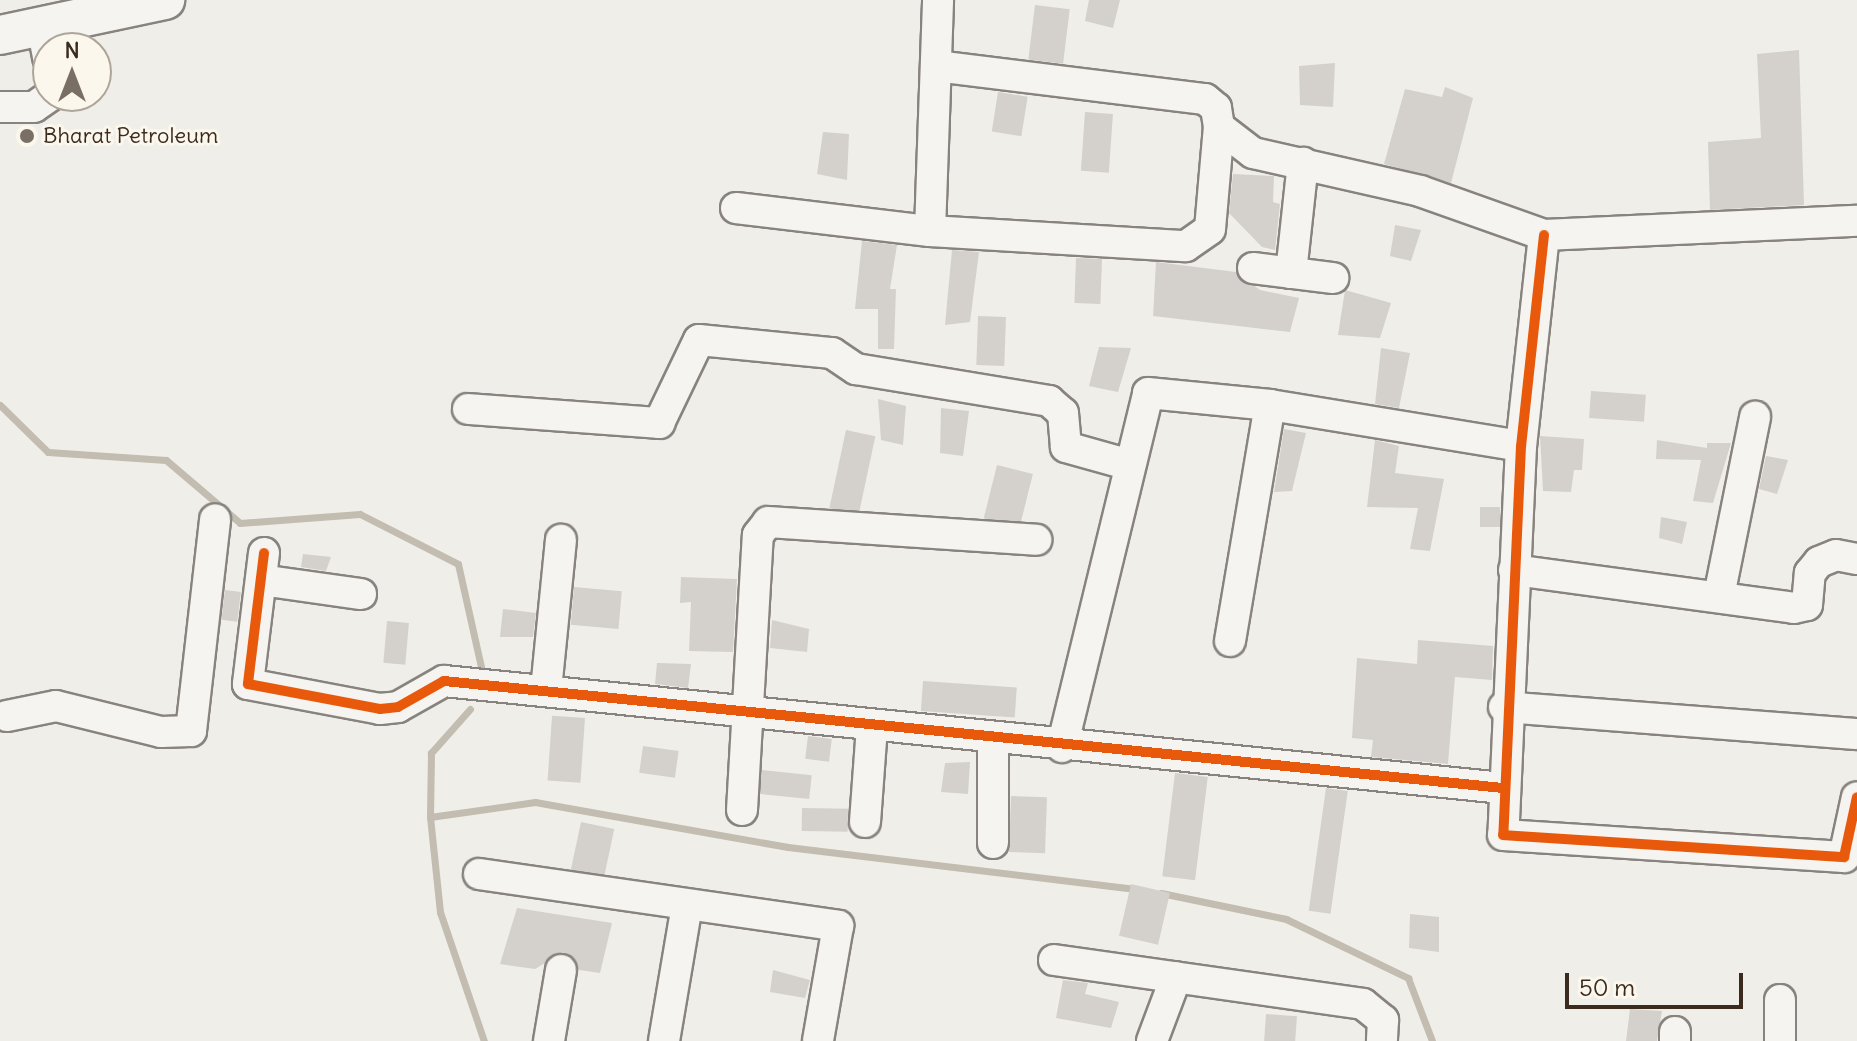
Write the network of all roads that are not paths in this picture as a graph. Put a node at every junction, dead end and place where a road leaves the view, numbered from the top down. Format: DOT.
graph roads {
  1 [pos="165,0"];
  2 [pos="938,0"];
  3 [pos="74,32"];
  4 [pos="0,35"];
  5 [pos="32,40"];
  6 [pos="936,66"];
  7 [pos="0,107"];
  8 [pos="32,107"];
  9 [pos="1219,127"];
  10 [pos="1303,163"];
  11 [pos="736,208"];
  12 [pos="1857,221"];
  13 [pos="930,231"];
  14 [pos="1544,235"];
  15 [pos="1253,268"];
  16 [pos="1291,273"];
  17 [pos="1333,278"];
  18 [pos="1270,405"];
  19 [pos="468,409"];
  20 [pos="1755,417"];
  21 [pos="1521,446"];
  22 [pos="1130,465"];
  23 [pos="215,519"];
  24 [pos="561,540"];
  25 [pos="1036,540"];
  26 [pos="1857,559"];
  27 [pos="1514,570"];
  28 [pos="361,594"];
  29 [pos="1719,596"];
  30 [pos="1230,641"];
  31 [pos="198,675"];
  32 [pos="248,684"];
  33 [pos="546,690"];
  34 [pos="1504,707"];
  35 [pos="751,714"];
  36 [pos="7,716"];
  37 [pos="872,727"];
  38 [pos="1857,734"];
  39 [pos="993,740"];
  40 [pos="1062,747"];
  41 [pos="1502,788"];
  42 [pos="1857,797"];
  43 [pos="742,810"];
  44 [pos="865,822"];
  45 [pos="993,843"];
  46 [pos="479,874"];
  47 [pos="687,905"];
  48 [pos="1054,960"];
  49 [pos="561,970"];
  50 [pos="1176,977"];
  51 [pos="1780,1000"];
  52 [pos="549,1041"];
  53 [pos="664,1041"];
  54 [pos="818,1041"];
  55 [pos="1152,1041"];
  56 [pos="1382,1041"];
  57 [pos="1780,1041"];
  1 -- 3 [label="main road"];
  2 -- 6 [label="street"];
  4 -- 5 [label="main road"];
  6 -- 9 [label="street"];
  6 -- 13 [label="street"];
  7 -- 8 [label="street"];
  9 -- 10 [label="street"];
  9 -- 13 [label="street"];
  10 -- 14 [label="street"];
  10 -- 16 [label="street"];
  11 -- 13 [label="street"];
  12 -- 14 [label="street"];
  14 -- 21 [label="street"];
  15 -- 16 [label="street"];
  16 -- 17 [label="street"];
  18 -- 21 [label="street"];
  18 -- 22 [label="street"];
  18 -- 30 [label="street"];
  19 -- 22 [label="street"];
  20 -- 29 [label="street"];
  21 -- 27 [label="street"];
  22 -- 40 [label="street"];
  23 -- 31 [label="street"];
  24 -- 33 [label="street"];
  25 -- 35 [label="street"];
  26 -- 29 [label="street"];
  27 -- 29 [label="street"];
  27 -- 34 [label="street"];
  28 -- 32 [label="street"];
  31 -- 32 [label="street"];
  31 -- 36 [label="street"];
  32 -- 33 [label="street"];
  33 -- 35 [label="street"];
  34 -- 38 [label="street"];
  34 -- 41 [label="street"];
  35 -- 37 [label="street"];
  35 -- 43 [label="street"];
  37 -- 39 [label="street"];
  37 -- 44 [label="street"];
  39 -- 40 [label="street"];
  39 -- 45 [label="street"];
  40 -- 41 [label="street"];
  41 -- 42 [label="street"];
  46 -- 47 [label="street"];
  47 -- 53 [label="street"];
  47 -- 54 [label="street"];
  48 -- 50 [label="street"];
  49 -- 52 [label="street"];
  50 -- 55 [label="street"];
  50 -- 56 [label="street"];
  51 -- 57 [label="street"];
}
